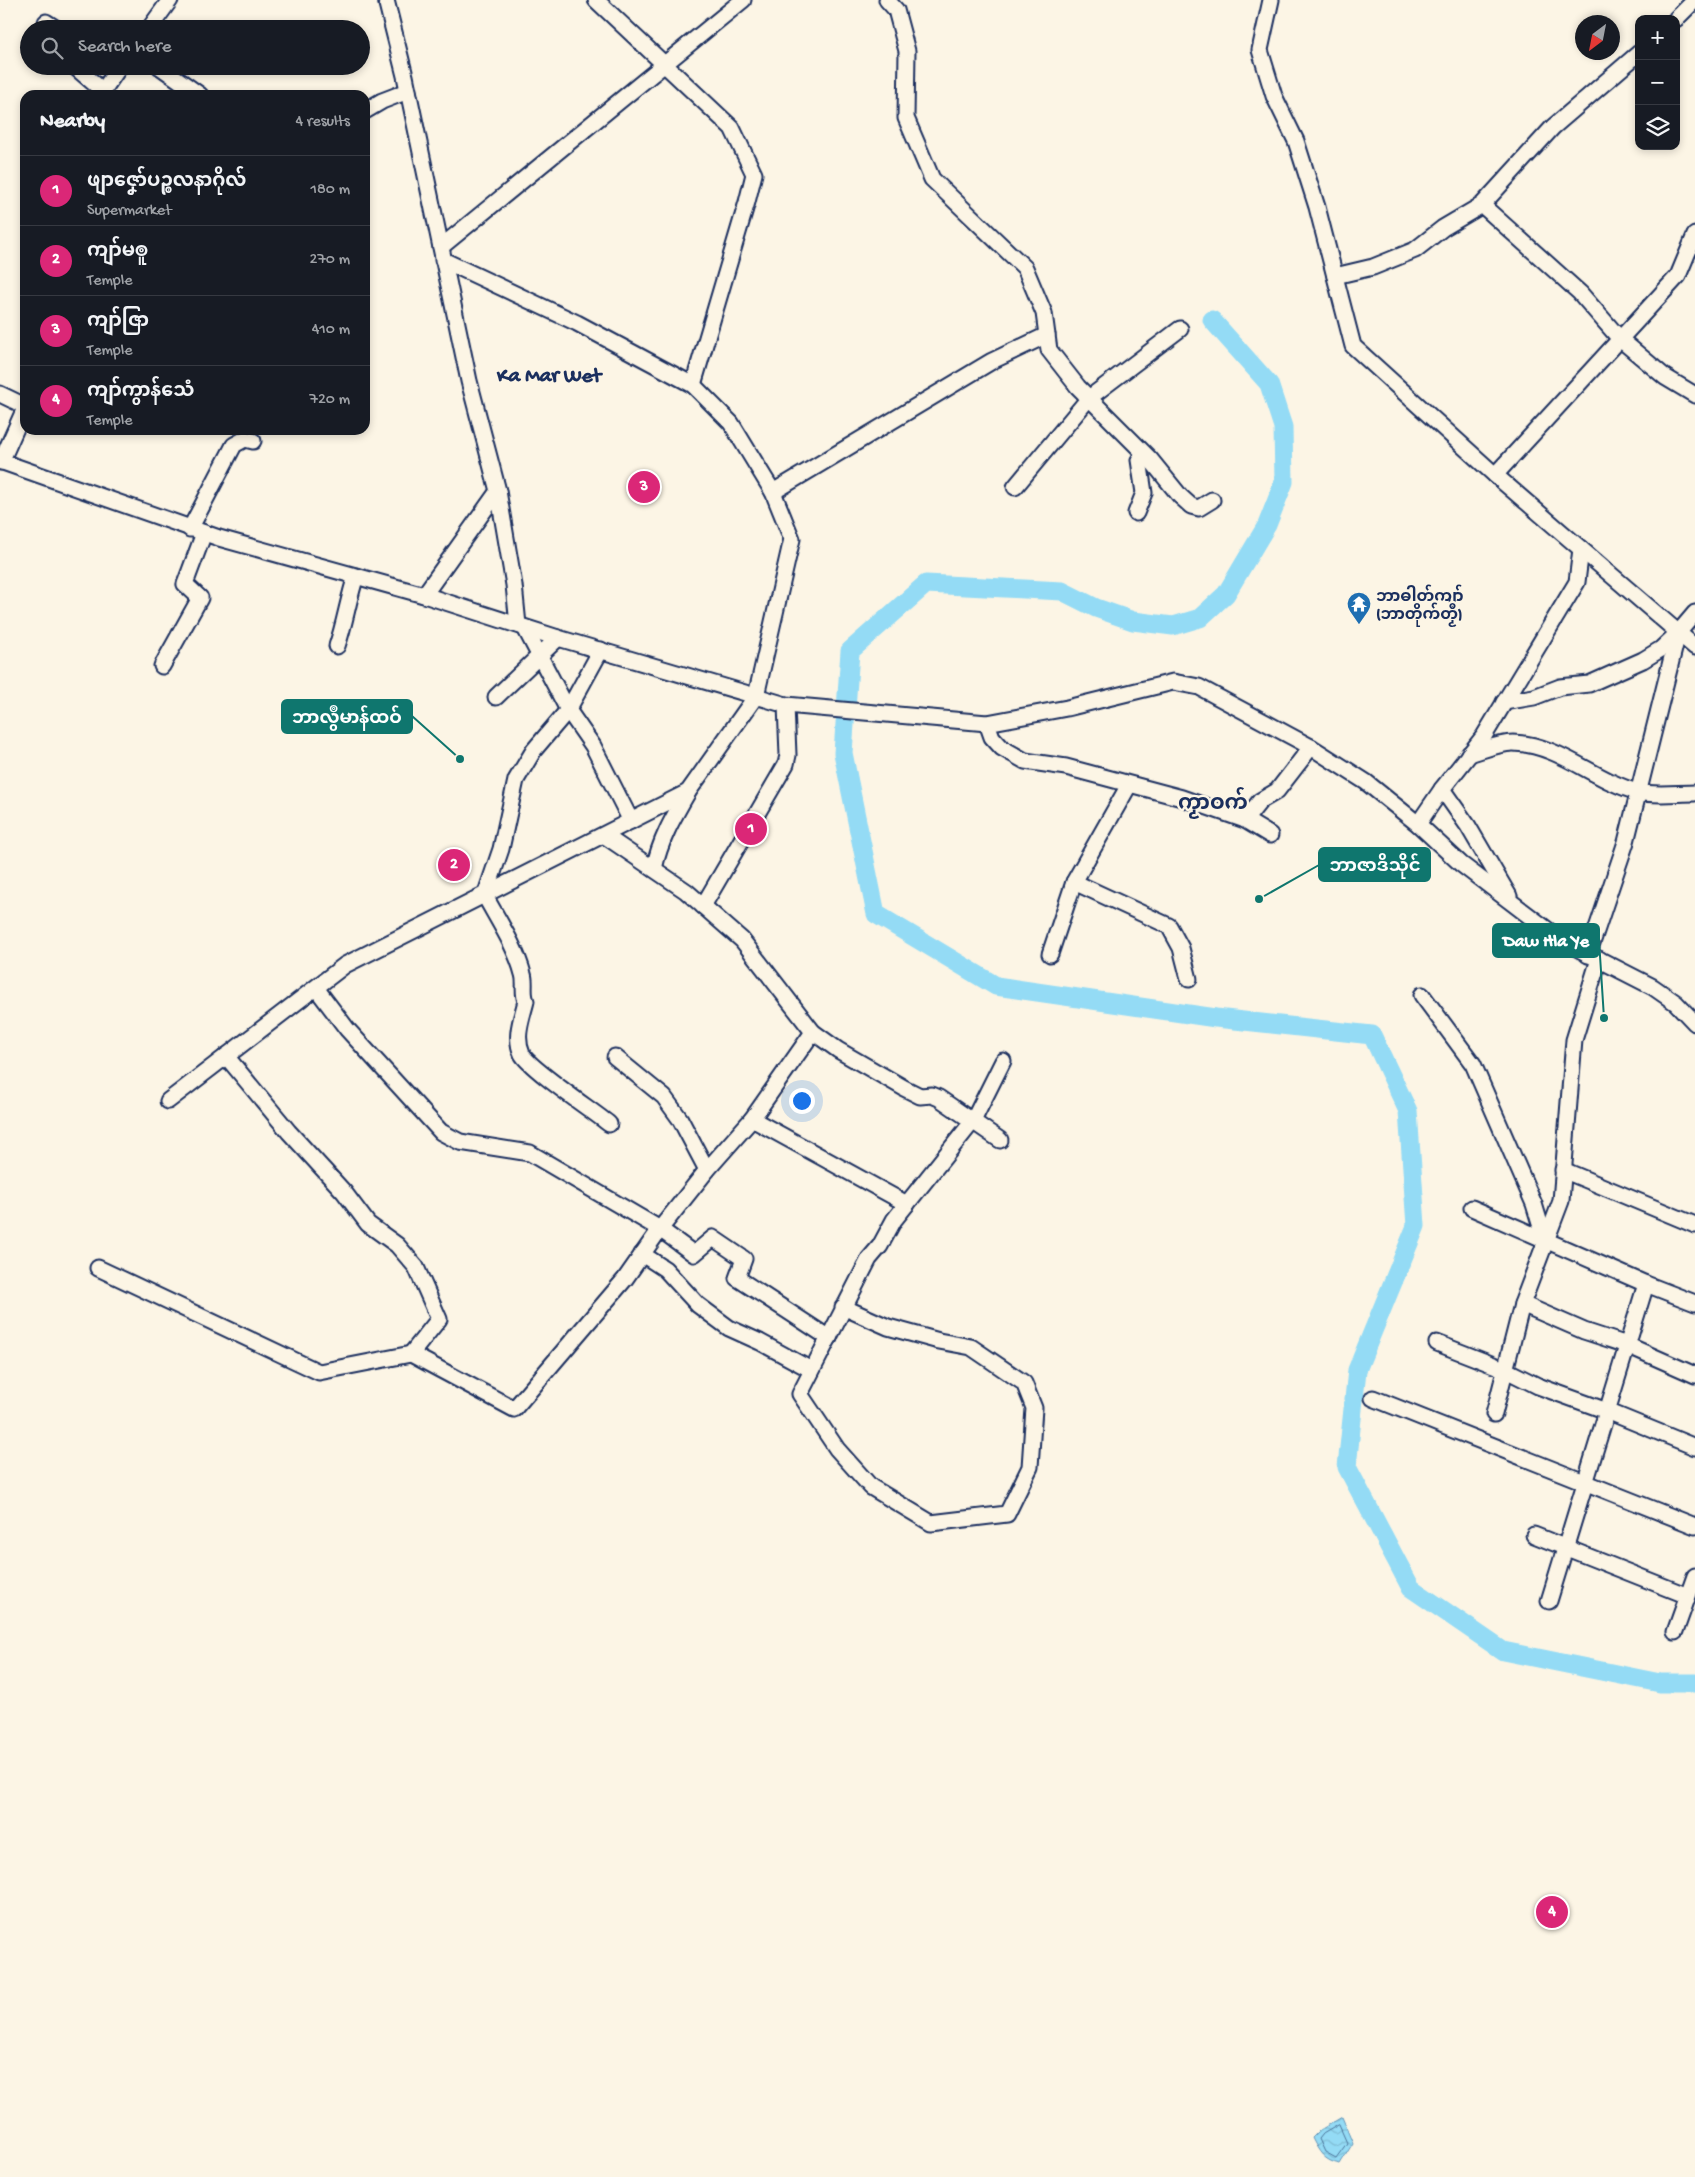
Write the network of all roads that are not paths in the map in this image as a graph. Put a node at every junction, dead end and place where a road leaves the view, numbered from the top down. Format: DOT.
graph roads {
  1 [pos="170,0"];
  2 [pos="386,0"];
  3 [pos="596,0"];
  4 [pos="743,0"];
  5 [pos="887,0"];
  6 [pos="1271,0"];
  7 [pos="1695,0"];
  8 [pos="1680,15"];
  9 [pos="156,20"];
  10 [pos="1635,56"];
  11 [pos="663,65"];
  12 [pos="83,75"];
  13 [pos="112,75"];
  14 [pos="168,75"];
  15 [pos="179,87"];
  16 [pos="98,90"];
  17 [pos="103,90"];
  18 [pos="408,91"];
  19 [pos="370,108"];
  20 [pos="1482,205"];
  21 [pos="1695,235"];
  22 [pos="442,253"];
  23 [pos="1335,276"];
  24 [pos="1180,329"];
  25 [pos="1047,335"];
  26 [pos="1620,339"];
  27 [pos="693,385"];
  28 [pos="0,394"];
  29 [pos="1695,395"];
  30 [pos="1089,398"];
  31 [pos="20,404"];
  32 [pos="20,418"];
  33 [pos="253,441"];
  34 [pos="1144,454"];
  35 [pos="0,461"];
  36 [pos="1496,474"];
  37 [pos="1015,488"];
  38 [pos="498,492"];
  39 [pos="772,492"];
  40 [pos="1212,500"];
  41 [pos="1136,513"];
  42 [pos="197,531"];
  43 [pos="1581,549"];
  44 [pos="356,576"];
  45 [pos="424,595"];
  46 [pos="1695,612"];
  47 [pos="521,627"];
  48 [pos="1678,633"];
  49 [pos="558,638"];
  50 [pos="337,646"];
  51 [pos="1695,647"];
  52 [pos="601,650"];
  53 [pos="539,657"];
  54 [pos="162,666"];
  55 [pos="756,696"];
  56 [pos="496,698"];
  57 [pos="1504,702"];
  58 [pos="786,705"];
  59 [pos="568,710"];
  60 [pos="987,723"];
  61 [pos="1310,747"];
  62 [pos="1468,754"];
  63 [pos="1129,784"];
  64 [pos="1442,789"];
  65 [pos="688,792"];
  66 [pos="1639,793"];
  67 [pos="1695,793"];
  68 [pos="1245,820"];
  69 [pos="631,821"];
  70 [pos="1418,824"];
  71 [pos="1270,835"];
  72 [pos="605,836"];
  73 [pos="654,869"];
  74 [pos="1074,882"];
  75 [pos="485,896"];
  76 [pos="1514,904"];
  77 [pos="703,906"];
  78 [pos="1050,954"];
  79 [pos="1594,957"];
  80 [pos="1189,979"];
  81 [pos="316,988"];
  82 [pos="1422,995"];
  83 [pos="1695,1023"];
  84 [pos="813,1032"];
  85 [pos="226,1056"];
  86 [pos="615,1057"];
  87 [pos="1003,1061"];
  88 [pos="168,1102"];
  89 [pos="752,1119"];
  90 [pos="974,1121"];
  91 [pos="609,1124"];
  92 [pos="1000,1140"];
  93 [pos="707,1170"];
  94 [pos="1563,1170"];
  95 [pos="907,1204"];
  96 [pos="1472,1208"];
  97 [pos="1695,1225"];
  98 [pos="660,1229"];
  99 [pos="1545,1240"];
  100 [pos="642,1254"];
  101 [pos="98,1268"];
  102 [pos="1646,1284"];
  103 [pos="1695,1303"];
  104 [pos="1522,1304"];
  105 [pos="843,1307"];
  106 [pos="829,1338"];
  107 [pos="1437,1343"];
  108 [pos="1627,1345"];
  109 [pos="411,1354"];
  110 [pos="806,1367"];
  111 [pos="1504,1369"];
  112 [pos="1695,1375"];
  113 [pos="1373,1398"];
  114 [pos="1607,1411"];
  115 [pos="1494,1414"];
  116 [pos="1695,1447"];
  117 [pos="1585,1482"];
  118 [pos="1695,1526"];
  119 [pos="1534,1535"];
  120 [pos="1566,1549"];
  121 [pos="1695,1576"];
  122 [pos="1688,1596"];
  123 [pos="1549,1601"];
  124 [pos="1675,1632"];
  1 -- 9 [label="street"];
  2 -- 18 [label="street"];
  3 -- 11 [label="street"];
  4 -- 11 [label="street"];
  5 -- 25 [label="street"];
  6 -- 23 [label="street"];
  7 -- 8 [label="street"];
  10 -- 20 [label="street"];
  11 -- 22 [label="street"];
  11 -- 27 [label="street"];
  12 -- 16 [label="street"];
  13 -- 17 [label="street"];
  14 -- 15 [label="street"];
  18 -- 19 [label="street"];
  18 -- 22 [label="street"];
  20 -- 23 [label="street"];
  20 -- 26 [label="street"];
  21 -- 26 [label="street"];
  22 -- 27 [label="street"];
  22 -- 38 [label="street"];
  23 -- 36 [label="street"];
  24 -- 30 [label="street"];
  25 -- 30 [label="street"];
  25 -- 39 [label="street"];
  26 -- 29 [label="street"];
  26 -- 36 [label="street"];
  27 -- 39 [label="street"];
  28 -- 31 [label="street"];
  30 -- 34 [label="street"];
  30 -- 37 [label="street"];
  32 -- 35 [label="street"];
  33 -- 42 [label="street"];
  34 -- 40 [label="street"];
  34 -- 41 [label="street"];
  35 -- 42 [label="street"];
  36 -- 43 [label="street"];
  38 -- 45 [label="street"];
  38 -- 47 [label="street"];
  39 -- 55 [label="street"];
  42 -- 44 [label="street"];
  42 -- 54 [label="street"];
  43 -- 48 [label="street"];
  43 -- 57 [label="street"];
  44 -- 45 [label="street"];
  44 -- 50 [label="street"];
  45 -- 47 [label="street"];
  46 -- 48 [label="street"];
  47 -- 49 [label="street"];
  47 -- 53 [label="street"];
  48 -- 51 [label="street"];
  48 -- 57 [label="street"];
  48 -- 66 [label="street"];
  49 -- 52 [label="street"];
  49 -- 53 [label="street"];
  52 -- 55 [label="street"];
  52 -- 59 [label="street"];
  53 -- 56 [label="street"];
  53 -- 59 [label="street"];
  55 -- 58 [label="street"];
  55 -- 65 [label="street"];
  57 -- 62 [label="street"];
  58 -- 60 [label="street"];
  58 -- 77 [label="street"];
  59 -- 69 [label="street"];
  59 -- 75 [label="street"];
  60 -- 61 [label="street"];
  60 -- 63 [label="street"];
  61 -- 68 [label="street"];
  61 -- 70 [label="street"];
  62 -- 64 [label="street"];
  62 -- 66 [label="street"];
  63 -- 68 [label="street"];
  63 -- 74 [label="street"];
  64 -- 70 [label="street"];
  64 -- 76 [label="street"];
  65 -- 69 [label="street"];
  65 -- 73 [label="street"];
  66 -- 67 [label="street"];
  66 -- 79 [label="street"];
  68 -- 71 [label="street"];
  69 -- 72 [label="street"];
  70 -- 76 [label="street"];
  72 -- 73 [label="street"];
  72 -- 75 [label="street"];
  73 -- 77 [label="street"];
  74 -- 78 [label="street"];
  74 -- 80 [label="street"];
  75 -- 81 [label="street"];
  75 -- 91 [label="street"];
  76 -- 79 [label="street"];
  77 -- 84 [label="street"];
  79 -- 83 [label="street"];
  79 -- 94 [label="street"];
  81 -- 85 [label="street"];
  81 -- 98 [label="street"];
  82 -- 99 [label="street"];
  84 -- 89 [label="street"];
  84 -- 90 [label="street"];
  85 -- 88 [label="street"];
  85 -- 109 [label="street"];
  86 -- 93 [label="street"];
  87 -- 90 [label="street"];
  89 -- 93 [label="street"];
  89 -- 95 [label="street"];
  90 -- 92 [label="street"];
  90 -- 95 [label="street"];
  93 -- 98 [label="street"];
  94 -- 97 [label="street"];
  94 -- 99 [label="street"];
  95 -- 105 [label="street"];
  96 -- 99 [label="street"];
  98 -- 100 [label="street"];
  98 -- 106 [label="street"];
  99 -- 102 [label="street"];
  99 -- 104 [label="street"];
  100 -- 109 [label="street"];
  100 -- 110 [label="street"];
  101 -- 109 [label="street"];
  102 -- 103 [label="street"];
  102 -- 108 [label="street"];
  104 -- 108 [label="street"];
  104 -- 111 [label="street"];
  105 -- 106 [label="street"];
  105 -- 106 [label="street"];
  107 -- 111 [label="street"];
  108 -- 112 [label="street"];
  108 -- 114 [label="street"];
  111 -- 114 [label="street"];
  111 -- 115 [label="street"];
  113 -- 117 [label="street"];
  114 -- 116 [label="street"];
  114 -- 117 [label="street"];
  117 -- 118 [label="street"];
  117 -- 120 [label="street"];
  119 -- 120 [label="street"];
  120 -- 122 [label="street"];
  120 -- 123 [label="street"];
  121 -- 122 [label="street"];
  122 -- 124 [label="street"];
}
